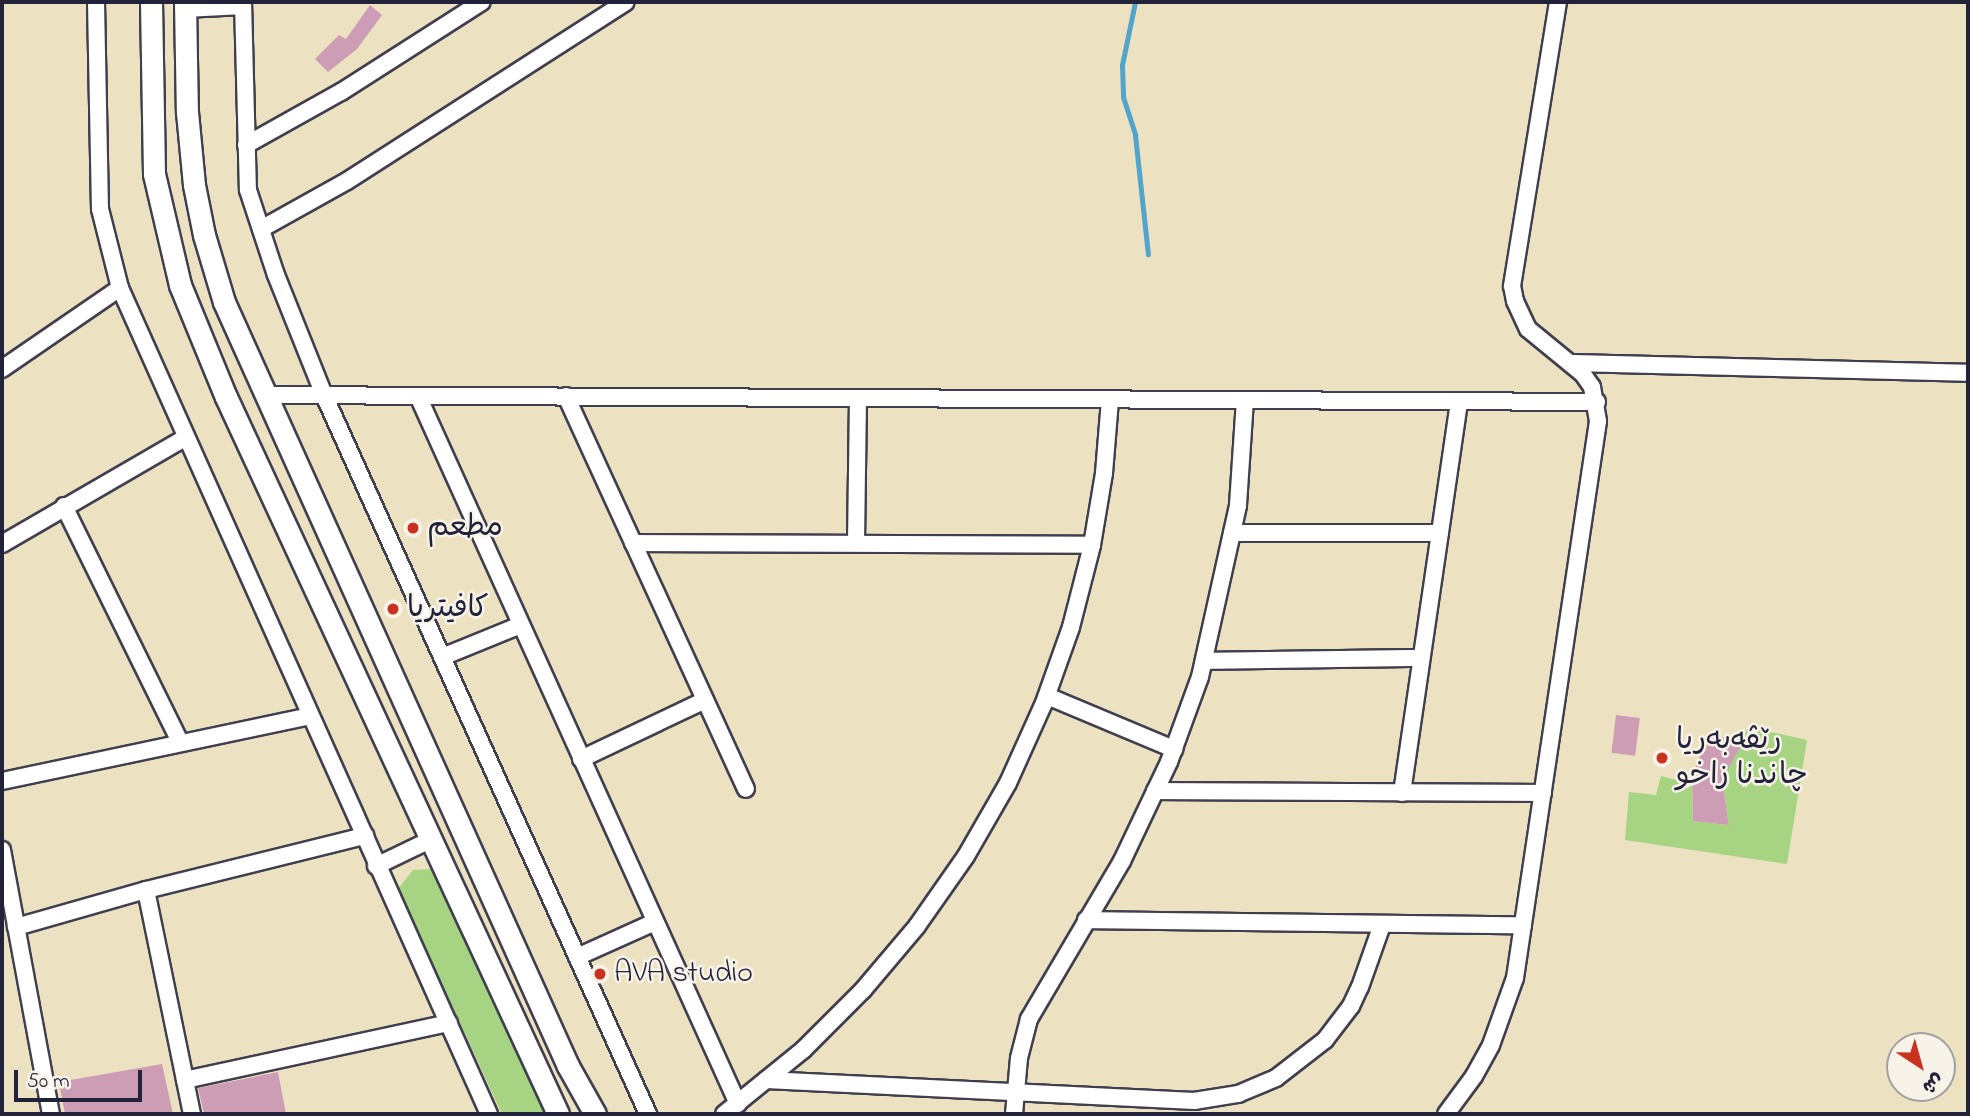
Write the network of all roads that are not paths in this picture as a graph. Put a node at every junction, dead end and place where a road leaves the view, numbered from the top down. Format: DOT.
graph roads {
  1 [pos="96,2"];
  2 [pos="151,2"];
  3 [pos="482,2"];
  4 [pos="626,2"];
  5 [pos="1558,2"];
  6 [pos="243,4"];
  7 [pos="185,6"];
  8 [pos="246,145"];
  9 [pos="261,229"];
  10 [pos="120,288"];
  11 [pos="1571,363"];
  12 [pos="2,369"];
  13 [pos="1968,373"];
  14 [pos="269,395"];
  15 [pos="324,395"];
  16 [pos="418,396"];
  17 [pos="566,397"];
  18 [pos="858,398"];
  19 [pos="1110,400"];
  20 [pos="1245,400"];
  21 [pos="1459,402"];
  22 [pos="1597,402"];
  23 [pos="185,438"];
  24 [pos="64,506"];
  25 [pos="1232,533"];
  26 [pos="1440,533"];
  27 [pos="3,540"];
  28 [pos="856,542"];
  29 [pos="633,543"];
  30 [pos="1092,545"];
  31 [pos="521,625"];
  32 [pos="442,657"];
  33 [pos="1422,658"];
  34 [pos="1204,661"];
  35 [pos="1047,696"];
  36 [pos="705,700"];
  37 [pos="310,716"];
  38 [pos="180,742"];
  39 [pos="1174,749"];
  40 [pos="581,759"];
  41 [pos="2,781"];
  42 [pos="746,789"];
  43 [pos="1155,791"];
  44 [pos="1402,793"];
  45 [pos="1543,793"];
  46 [pos="365,836"];
  47 [pos="432,839"];
  48 [pos="2,849"];
  49 [pos="376,866"];
  50 [pos="146,890"];
  51 [pos="1086,920"];
  52 [pos="655,922"];
  53 [pos="1382,925"];
  54 [pos="1523,925"];
  55 [pos="16,927"];
  56 [pos="577,957"];
  57 [pos="449,1023"];
  58 [pos="185,1080"];
  59 [pos="766,1080"];
  60 [pos="1015,1093"];
  61 [pos="738,1104"];
  62 [pos="51,1114"];
  63 [pos="192,1114"];
  64 [pos="489,1114"];
  65 [pos="558,1114"];
  66 [pos="595,1114"];
  67 [pos="648,1114"];
  68 [pos="724,1114"];
  69 [pos="1014,1114"];
  70 [pos="1446,1114"];
  1 -- 10 [label="street"];
  2 -- 47 [label="main road"];
  3 -- 8 [label="street"];
  4 -- 9 [label="street"];
  5 -- 11 [label="street"];
  6 -- 7 [label="street"];
  6 -- 8 [label="street"];
  7 -- 14 [label="main road"];
  8 -- 9 [label="street"];
  9 -- 15 [label="street"];
  10 -- 12 [label="street"];
  10 -- 23 [label="street"];
  11 -- 13 [label="street"];
  11 -- 22 [label="street"];
  14 -- 15 [label="street"];
  14 -- 66 [label="main road"];
  15 -- 16 [label="street"];
  15 -- 32 [label="street"];
  16 -- 17 [label="street"];
  16 -- 31 [label="street"];
  17 -- 18 [label="street"];
  17 -- 29 [label="street"];
  18 -- 19 [label="street"];
  18 -- 28 [label="street"];
  19 -- 20 [label="street"];
  19 -- 30 [label="street"];
  20 -- 21 [label="street"];
  20 -- 25 [label="street"];
  21 -- 22 [label="street"];
  21 -- 26 [label="street"];
  22 -- 45 [label="street"];
  23 -- 24 [label="street"];
  23 -- 37 [label="street"];
  24 -- 27 [label="street"];
  24 -- 38 [label="street"];
  25 -- 26 [label="street"];
  25 -- 34 [label="street"];
  26 -- 33 [label="street"];
  28 -- 29 [label="street"];
  28 -- 30 [label="street"];
  29 -- 36 [label="street"];
  30 -- 35 [label="street"];
  31 -- 32 [label="street"];
  31 -- 40 [label="street"];
  32 -- 56 [label="street"];
  33 -- 34 [label="street"];
  33 -- 44 [label="street"];
  34 -- 39 [label="street"];
  35 -- 39 [label="street"];
  35 -- 59 [label="street"];
  36 -- 40 [label="street"];
  36 -- 42 [label="street"];
  37 -- 38 [label="street"];
  37 -- 46 [label="street"];
  38 -- 41 [label="street"];
  39 -- 43 [label="street"];
  40 -- 52 [label="street"];
  43 -- 44 [label="street"];
  43 -- 51 [label="street"];
  44 -- 45 [label="street"];
  45 -- 54 [label="street"];
  46 -- 49 [label="street"];
  46 -- 50 [label="street"];
  47 -- 49 [label="street"];
  47 -- 65 [label="main road"];
  48 -- 55 [label="street"];
  49 -- 57 [label="street"];
  50 -- 55 [label="street"];
  50 -- 58 [label="street"];
  51 -- 53 [label="street"];
  51 -- 60 [label="street"];
  52 -- 56 [label="street"];
  52 -- 61 [label="street"];
  53 -- 54 [label="street"];
  53 -- 60 [label="street"];
  54 -- 70 [label="street"];
  55 -- 62 [label="street"];
  56 -- 67 [label="street"];
  57 -- 58 [label="street"];
  57 -- 64 [label="street"];
  58 -- 63 [label="street"];
  59 -- 60 [label="street"];
  59 -- 61 [label="street"];
  60 -- 69 [label="street"];
  61 -- 68 [label="street"];
}
